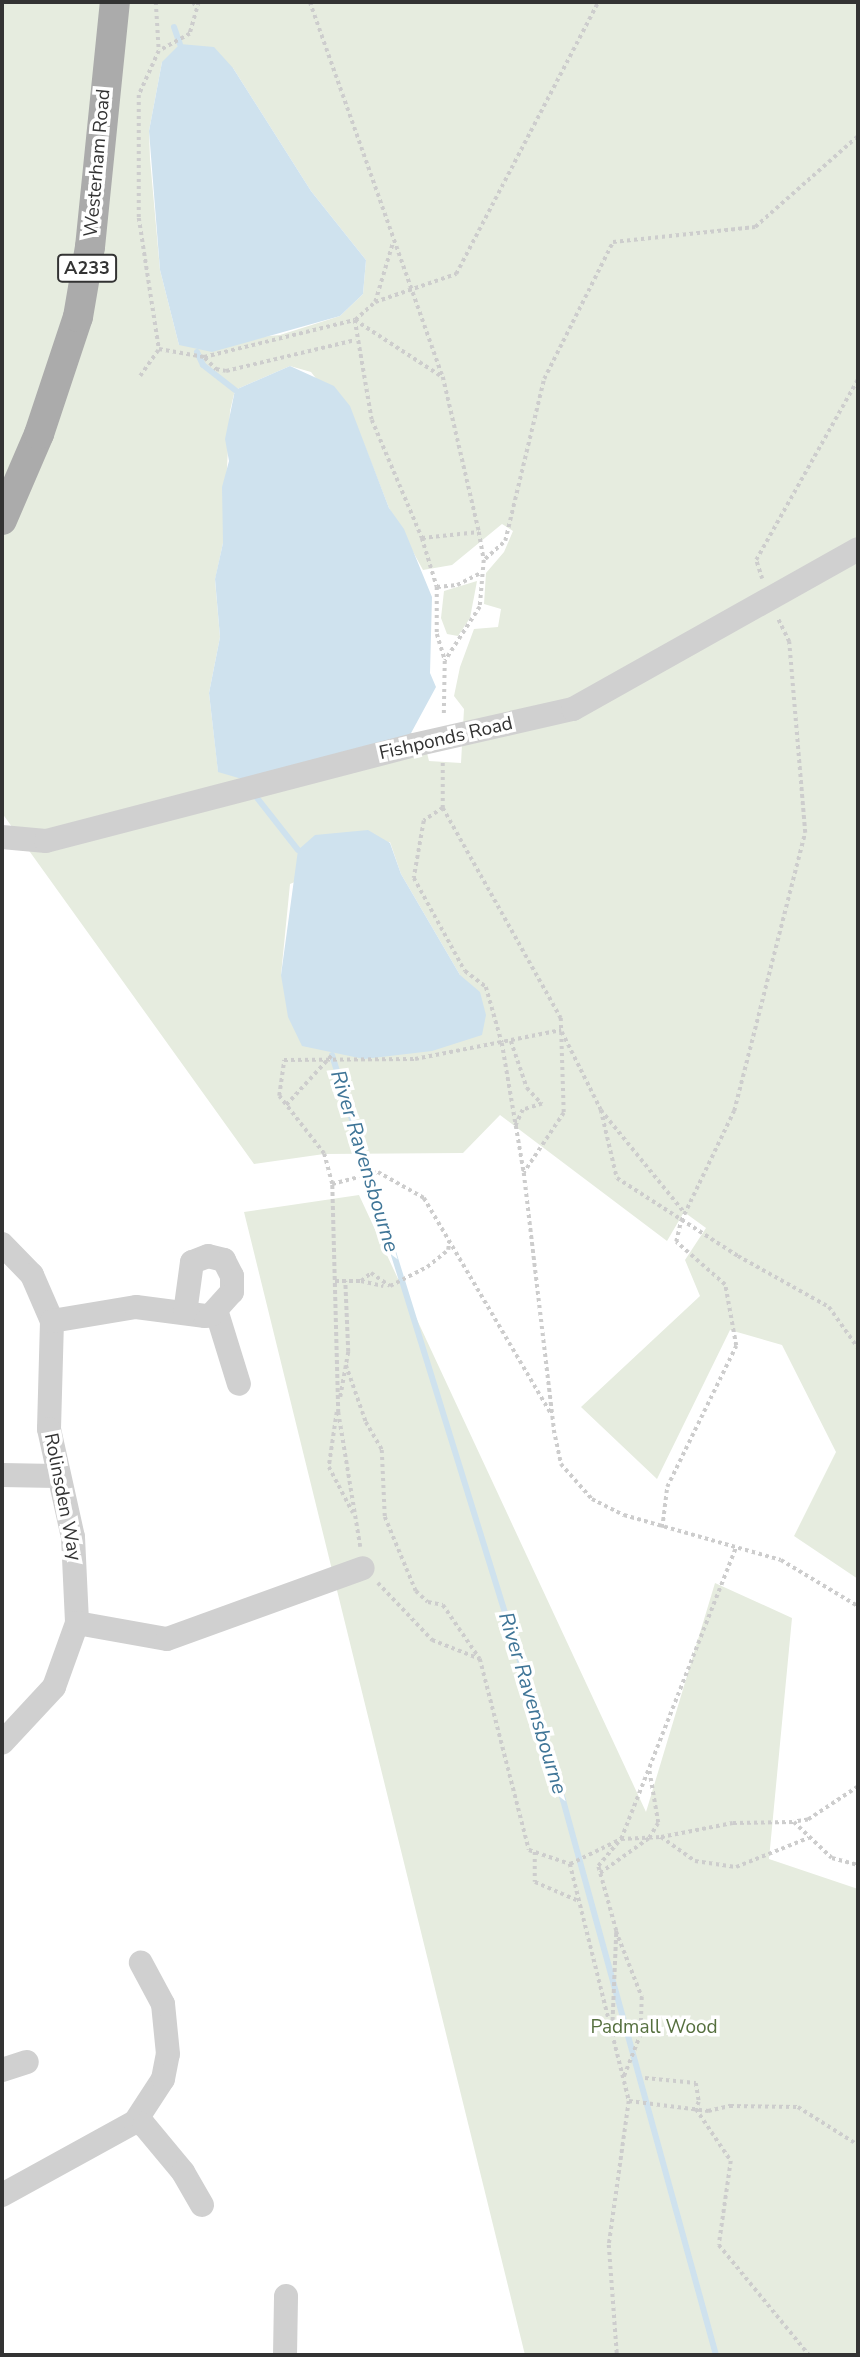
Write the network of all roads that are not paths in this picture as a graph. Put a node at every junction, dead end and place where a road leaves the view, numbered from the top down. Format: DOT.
graph roads {
  1 [pos="115,2"];
  2 [pos="2,520"];
  3 [pos="858,549"];
  4 [pos="2,837"];
  5 [pos="2,1244"];
  6 [pos="52,1321"];
  7 [pos="239,1384"];
  8 [pos="2,1475"];
  9 [pos="56,1476"];
  10 [pos="363,1568"];
  11 [pos="77,1623"];
  12 [pos="2,1743"];
  13 [pos="141,1963"];
  14 [pos="27,2062"];
  15 [pos="2,2070"];
  16 [pos="135,2122"];
  17 [pos="2,2195"];
  18 [pos="202,2204"];
  19 [pos="286,2297"];
  20 [pos="285,2355"];
  1 -- 2 [label="main road, Westerham Road / A233"];
  3 -- 4 [label="street, Fishponds Road"];
  5 -- 6 [label="street, Rolinsden Way"];
  6 -- 7 [label="street"];
  6 -- 9 [label="street, Rolinsden Way"];
  8 -- 9 [label="street"];
  9 -- 11 [label="street, Rolinsden Way"];
  10 -- 11 [label="street"];
  11 -- 12 [label="street, Rolinsden Way"];
  13 -- 16 [label="street"];
  14 -- 15 [label="street"];
  16 -- 17 [label="street"];
  16 -- 18 [label="street"];
  19 -- 20 [label="street"];
}
